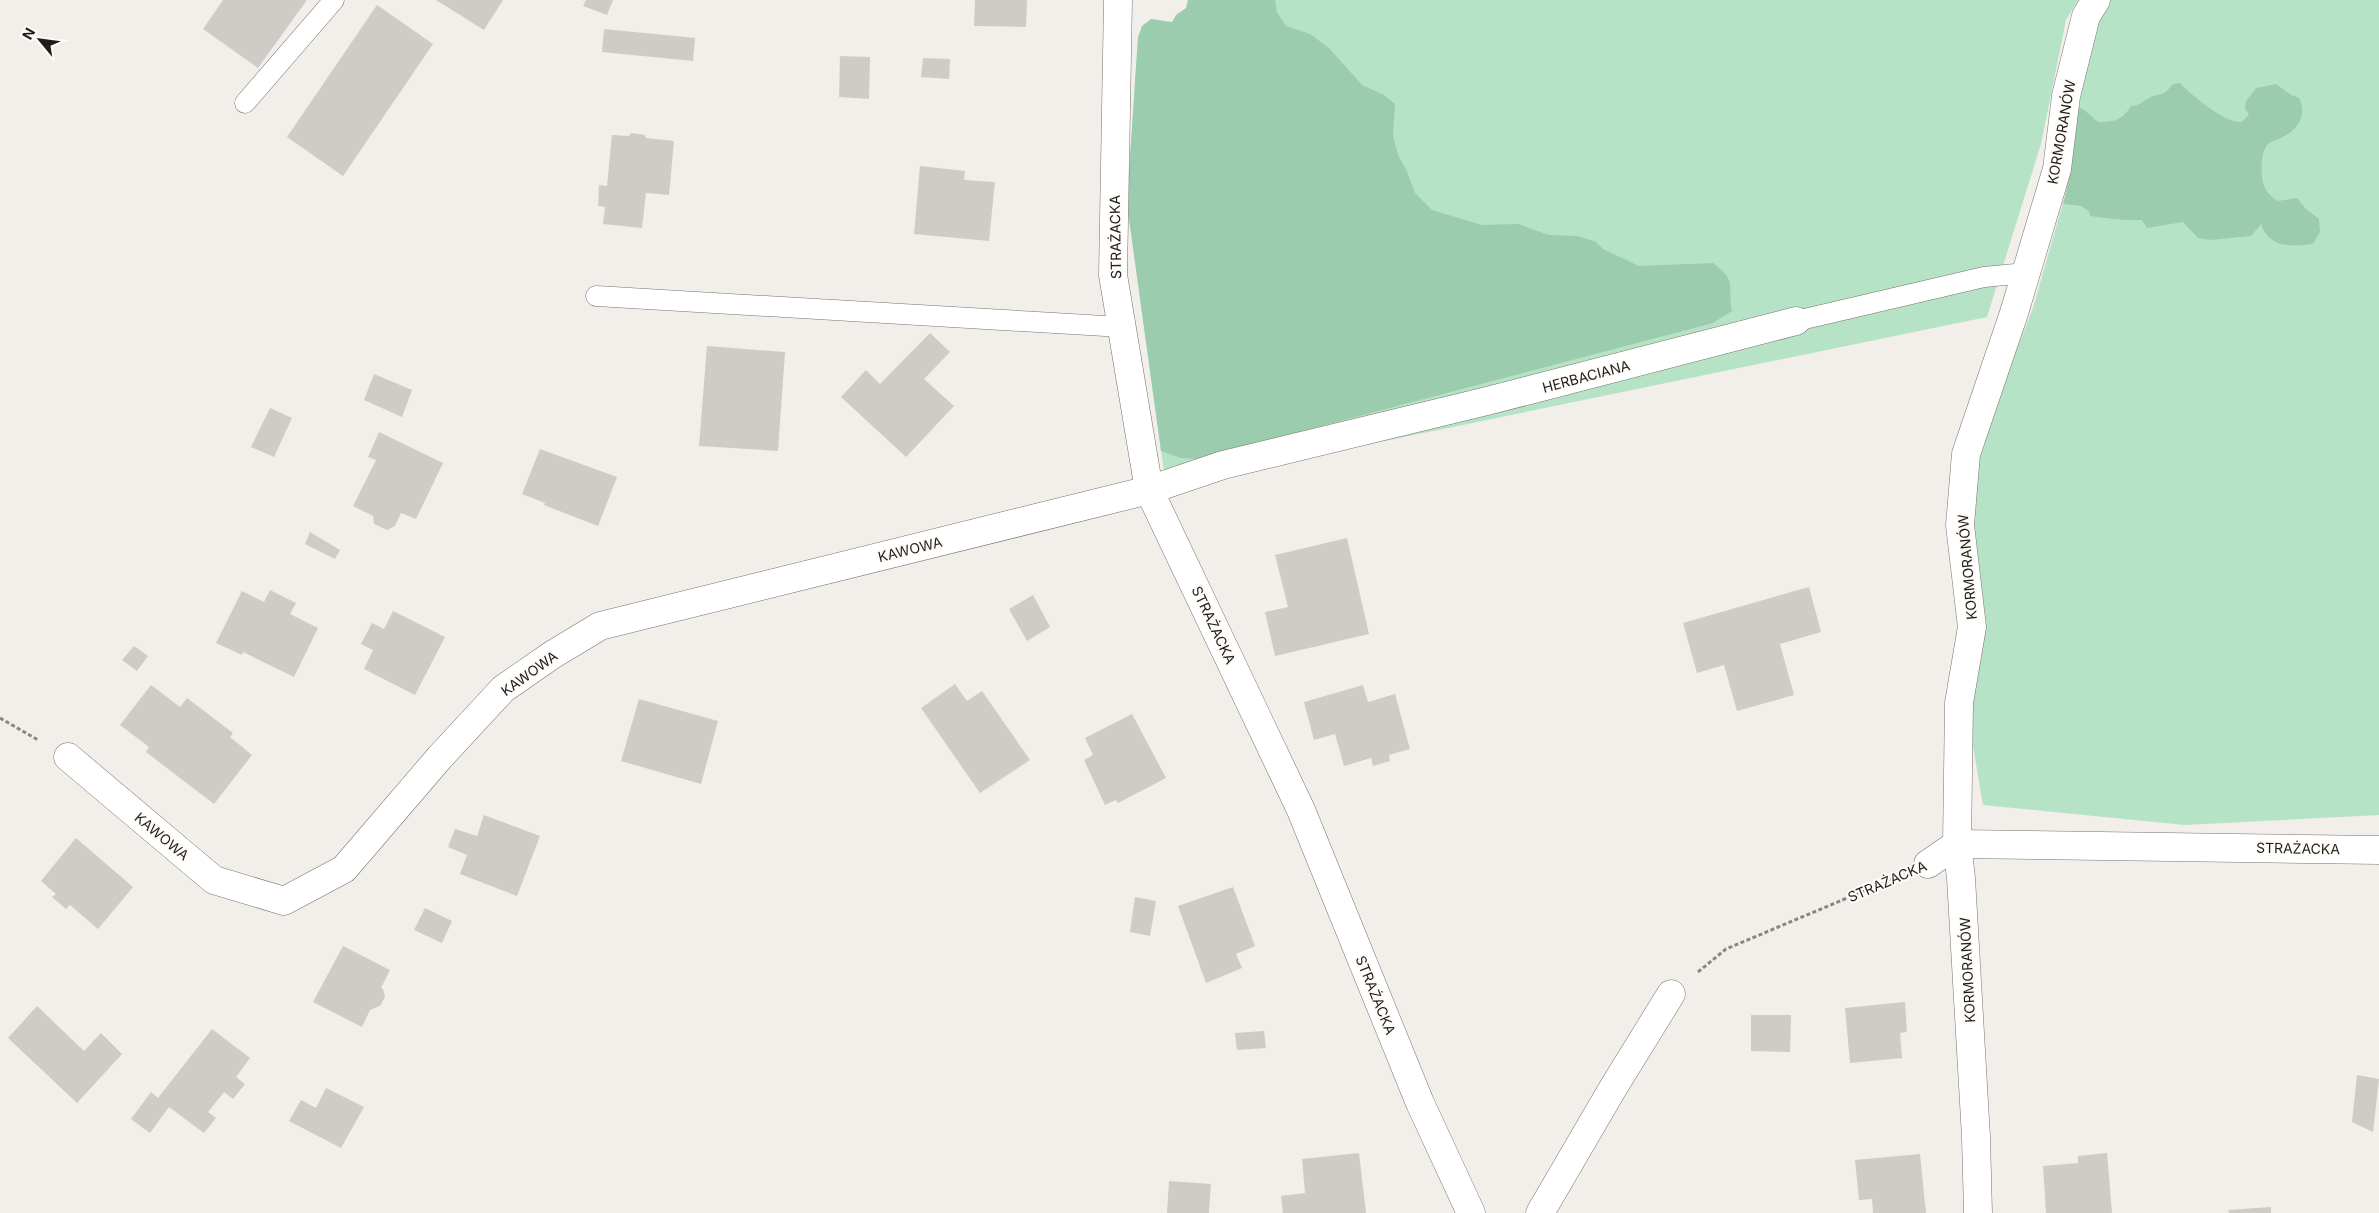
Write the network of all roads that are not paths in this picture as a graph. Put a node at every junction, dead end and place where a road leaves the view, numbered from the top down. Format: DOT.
graph roads {
  1 [pos="334,0"];
  2 [pos="1118,0"];
  3 [pos="2096,0"];
  4 [pos="246,103"];
  5 [pos="2026,273"];
  6 [pos="596,296"];
  7 [pos="1796,321"];
  8 [pos="1122,327"];
  9 [pos="1149,490"];
  10 [pos="68,757"];
  11 [pos="1958,844"];
  12 [pos="2379,850"];
  13 [pos="1928,864"];
  14 [pos="1671,994"];
  15 [pos="1471,1213"];
  16 [pos="1540,1213"];
  17 [pos="1978,1213"];
  1 -- 4 [label="lane"];
  2 -- 8 [label="street, STRAŻACKA"];
  3 -- 5 [label="street, KORMORANÓW"];
  5 -- 7 [label="lane, HERBACIANA"];
  5 -- 11 [label="street, KORMORANÓW"];
  6 -- 8 [label="lane"];
  7 -- 9 [label="street, HERBACIANA"];
  8 -- 9 [label="street, STRAŻACKA"];
  9 -- 10 [label="street, KAWOWA"];
  9 -- 15 [label="street, STRAŻACKA"];
  11 -- 12 [label="street, STRAŻACKA"];
  11 -- 13 [label="street, STRAŻACKA"];
  11 -- 17 [label="street, KORMORANÓW"];
  14 -- 16 [label="street"];
}
